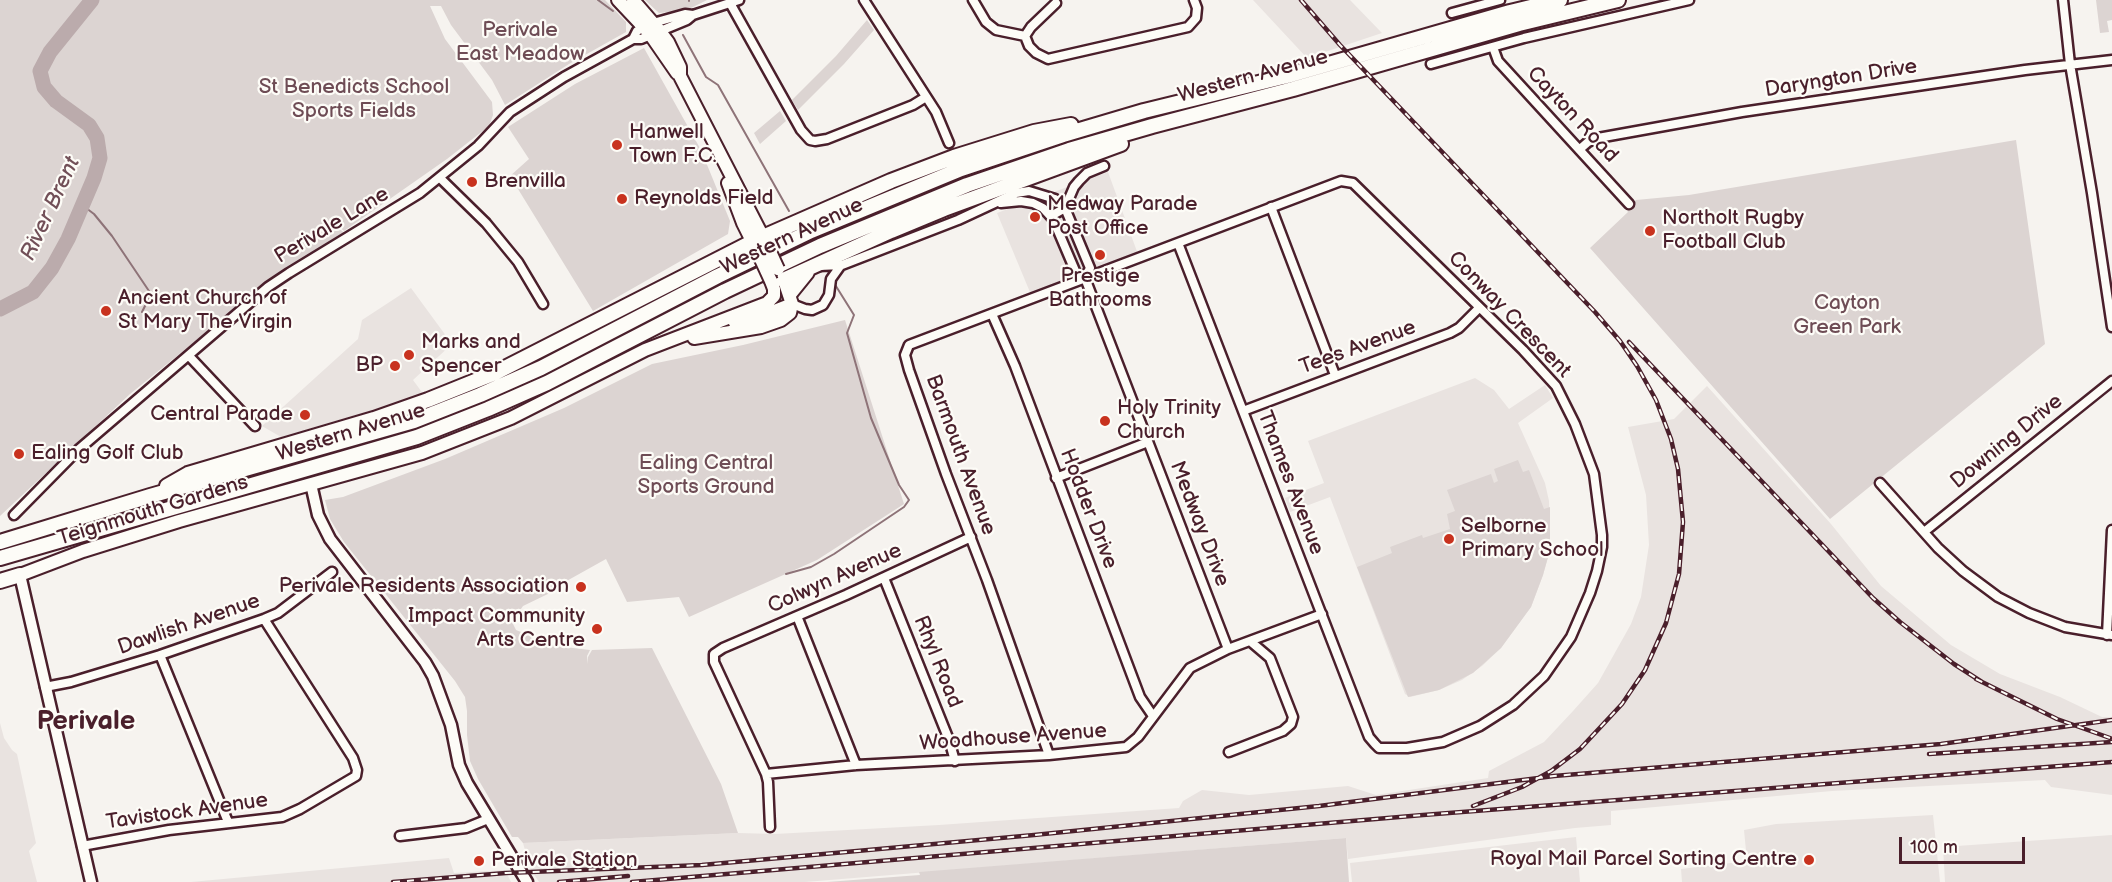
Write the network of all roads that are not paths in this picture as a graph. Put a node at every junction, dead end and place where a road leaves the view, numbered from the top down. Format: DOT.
graph roads {
  1 [pos="618,0"];
  2 [pos="633,0"];
  3 [pos="739,0"];
  4 [pos="864,0"];
  5 [pos="973,0"];
  6 [pos="1194,0"];
  7 [pos="1500,0"];
  8 [pos="1560,0"];
  9 [pos="1618,0"];
  10 [pos="1689,0"];
  11 [pos="2063,0"];
  12 [pos="730,3"];
  13 [pos="1056,3"];
  14 [pos="1452,13"];
  15 [pos="652,28"];
  16 [pos="1025,36"];
  17 [pos="1493,47"];
  18 [pos="2112,60"];
  19 [pos="1431,64"];
  20 [pos="2070,64"];
  21 [pos="926,97"];
  22 [pos="1144,111"];
  23 [pos="1152,126"];
  24 [pos="949,143"];
  25 [pos="1580,150"];
  26 [pos="1104,166"];
  27 [pos="440,178"];
  28 [pos="995,204"];
  29 [pos="1629,204"];
  30 [pos="1271,207"];
  31 [pos="1065,208"];
  32 [pos="1052,216"];
  33 [pos="759,242"];
  34 [pos="1178,243"];
  35 [pos="842,265"];
  36 [pos="811,268"];
  37 [pos="1085,278"];
  38 [pos="777,280"];
  39 [pos="791,299"];
  40 [pos="543,304"];
  41 [pos="1479,308"];
  42 [pos="992,314"];
  43 [pos="2112,327"];
  44 [pos="698,330"];
  45 [pos="666,343"];
  46 [pos="189,356"];
  47 [pos="1335,375"];
  48 [pos="2112,381"];
  49 [pos="1243,411"];
  50 [pos="255,426"];
  51 [pos="1148,442"];
  52 [pos="1056,477"];
  53 [pos="1880,483"];
  54 [pos="310,484"];
  55 [pos="150,496"];
  56 [pos="14,515"];
  57 [pos="2112,530"];
  58 [pos="1924,532"];
  59 [pos="971,537"];
  60 [pos="0,542"];
  61 [pos="0,558"];
  62 [pos="332,572"];
  63 [pos="20,575"];
  64 [pos="884,578"];
  65 [pos="0,581"];
  66 [pos="1322,614"];
  67 [pos="797,616"];
  68 [pos="264,619"];
  69 [pos="2110,635"];
  70 [pos="1250,641"];
  71 [pos="1228,649"];
  72 [pos="160,655"];
  73 [pos="45,687"];
  74 [pos="1152,716"];
  75 [pos="1369,737"];
  76 [pos="1229,752"];
  77 [pos="1049,755"];
  78 [pos="955,760"];
  79 [pos="856,765"];
  80 [pos="766,774"];
  81 [pos="488,819"];
  82 [pos="228,822"];
  83 [pos="770,827"];
  84 [pos="400,836"];
  85 [pos="82,846"];
  86 [pos="90,882"];
  87 [pos="527,882"];
  1 -- 15 [label="main road"];
  2 -- 15 [label="main road"];
  3 -- 12 [label="street"];
  4 -- 21 [label="street"];
  5 -- 16 [label="street"];
  6 -- 16 [label="street"];
  7 -- 14 [label="street"];
  8 -- 22 [label="highway, Western Avenue"];
  9 -- 23 [label="highway, Western Avenue"];
  10 -- 17 [label="street"];
  11 -- 20 [label="street"];
  12 -- 15 [label="street"];
  12 -- 21 [label="street"];
  13 -- 16 [label="street"];
  15 -- 27 [label="street, Perivale Lane"];
  15 -- 33 [label="main road"];
  17 -- 19 [label="street"];
  17 -- 25 [label="street, Cayton Road"];
  18 -- 20 [label="street, Daryngton Drive"];
  20 -- 25 [label="street, Daryngton Drive"];
  20 -- 43 [label="street"];
  21 -- 24 [label="street"];
  22 -- 33 [label="highway"];
  22 -- 55 [label="highway, Western Avenue"];
  23 -- 36 [label="highway"];
  23 -- 61 [label="highway, Western Avenue"];
  25 -- 29 [label="street, Cayton Road"];
  26 -- 31 [label="street"];
  27 -- 40 [label="street"];
  27 -- 46 [label="street, Perivale Lane"];
  28 -- 31 [label="street"];
  28 -- 32 [label="street"];
  28 -- 35 [label="street"];
  30 -- 34 [label="street, Conway Crescent"];
  30 -- 41 [label="street, Conway Crescent"];
  30 -- 47 [label="street"];
  31 -- 32 [label="street"];
  31 -- 37 [label="street"];
  32 -- 37 [label="street"];
  33 -- 38 [label="main road, bridge"];
  33 -- 55 [label="highway"];
  34 -- 37 [label="street, Conway Crescent"];
  34 -- 49 [label="street, Thames Avenue"];
  35 -- 36 [label="street"];
  35 -- 39 [label="street"];
  36 -- 38 [label="highway"];
  36 -- 39 [label="highway"];
  37 -- 42 [label="street, Barmouth Avenue"];
  37 -- 51 [label="street, Medway Drive"];
  38 -- 39 [label="main road"];
  38 -- 44 [label="main road"];
  39 -- 44 [label="main road"];
  39 -- 45 [label="main road"];
  41 -- 47 [label="street, Tees Avenue"];
  41 -- 75 [label="street, Conway Crescent"];
  42 -- 52 [label="street, Hodder Drive"];
  42 -- 59 [label="street, Barmouth Avenue"];
  44 -- 45 [label="main road"];
  45 -- 54 [label="main road, Teignmouth Gardens"];
  46 -- 50 [label="street"];
  46 -- 56 [label="street, Perivale Lane"];
  47 -- 49 [label="street, Tees Avenue"];
  48 -- 58 [label="street, Downing Drive"];
  49 -- 66 [label="street, Thames Avenue"];
  51 -- 52 [label="street"];
  51 -- 71 [label="street, Medway Drive"];
  52 -- 74 [label="street, Hodder Drive"];
  53 -- 58 [label="street"];
  54 -- 63 [label="main road, Teignmouth Gardens"];
  54 -- 81 [label="street"];
  55 -- 60 [label="highway, Western Avenue"];
  57 -- 69 [label="street"];
  58 -- 69 [label="street"];
  59 -- 64 [label="street, Colwyn Avenue"];
  59 -- 77 [label="street, Barmouth Avenue"];
  62 -- 68 [label="street, Dawlish Avenue"];
  63 -- 65 [label="highway"];
  63 -- 73 [label="street"];
  64 -- 67 [label="street, Colwyn Avenue"];
  64 -- 78 [label="street, Rhyl Road"];
  66 -- 70 [label="street, Woodhouse Avenue"];
  66 -- 75 [label="street, Thames Avenue"];
  67 -- 79 [label="street"];
  67 -- 80 [label="street, Colwyn Avenue"];
  68 -- 72 [label="street, Dawlish Avenue"];
  68 -- 82 [label="street, Tavistock Avenue"];
  70 -- 71 [label="street, Woodhouse Avenue"];
  70 -- 76 [label="street"];
  71 -- 74 [label="street, Woodhouse Avenue"];
  72 -- 73 [label="street, Dawlish Avenue"];
  72 -- 82 [label="street"];
  73 -- 85 [label="street"];
  74 -- 77 [label="street, Woodhouse Avenue"];
  77 -- 78 [label="street, Woodhouse Avenue"];
  78 -- 79 [label="street, Woodhouse Avenue"];
  79 -- 80 [label="street, Woodhouse Avenue"];
  80 -- 83 [label="street"];
  81 -- 84 [label="street"];
  81 -- 87 [label="street"];
  82 -- 85 [label="street, Tavistock Avenue"];
  85 -- 86 [label="street"];
}
